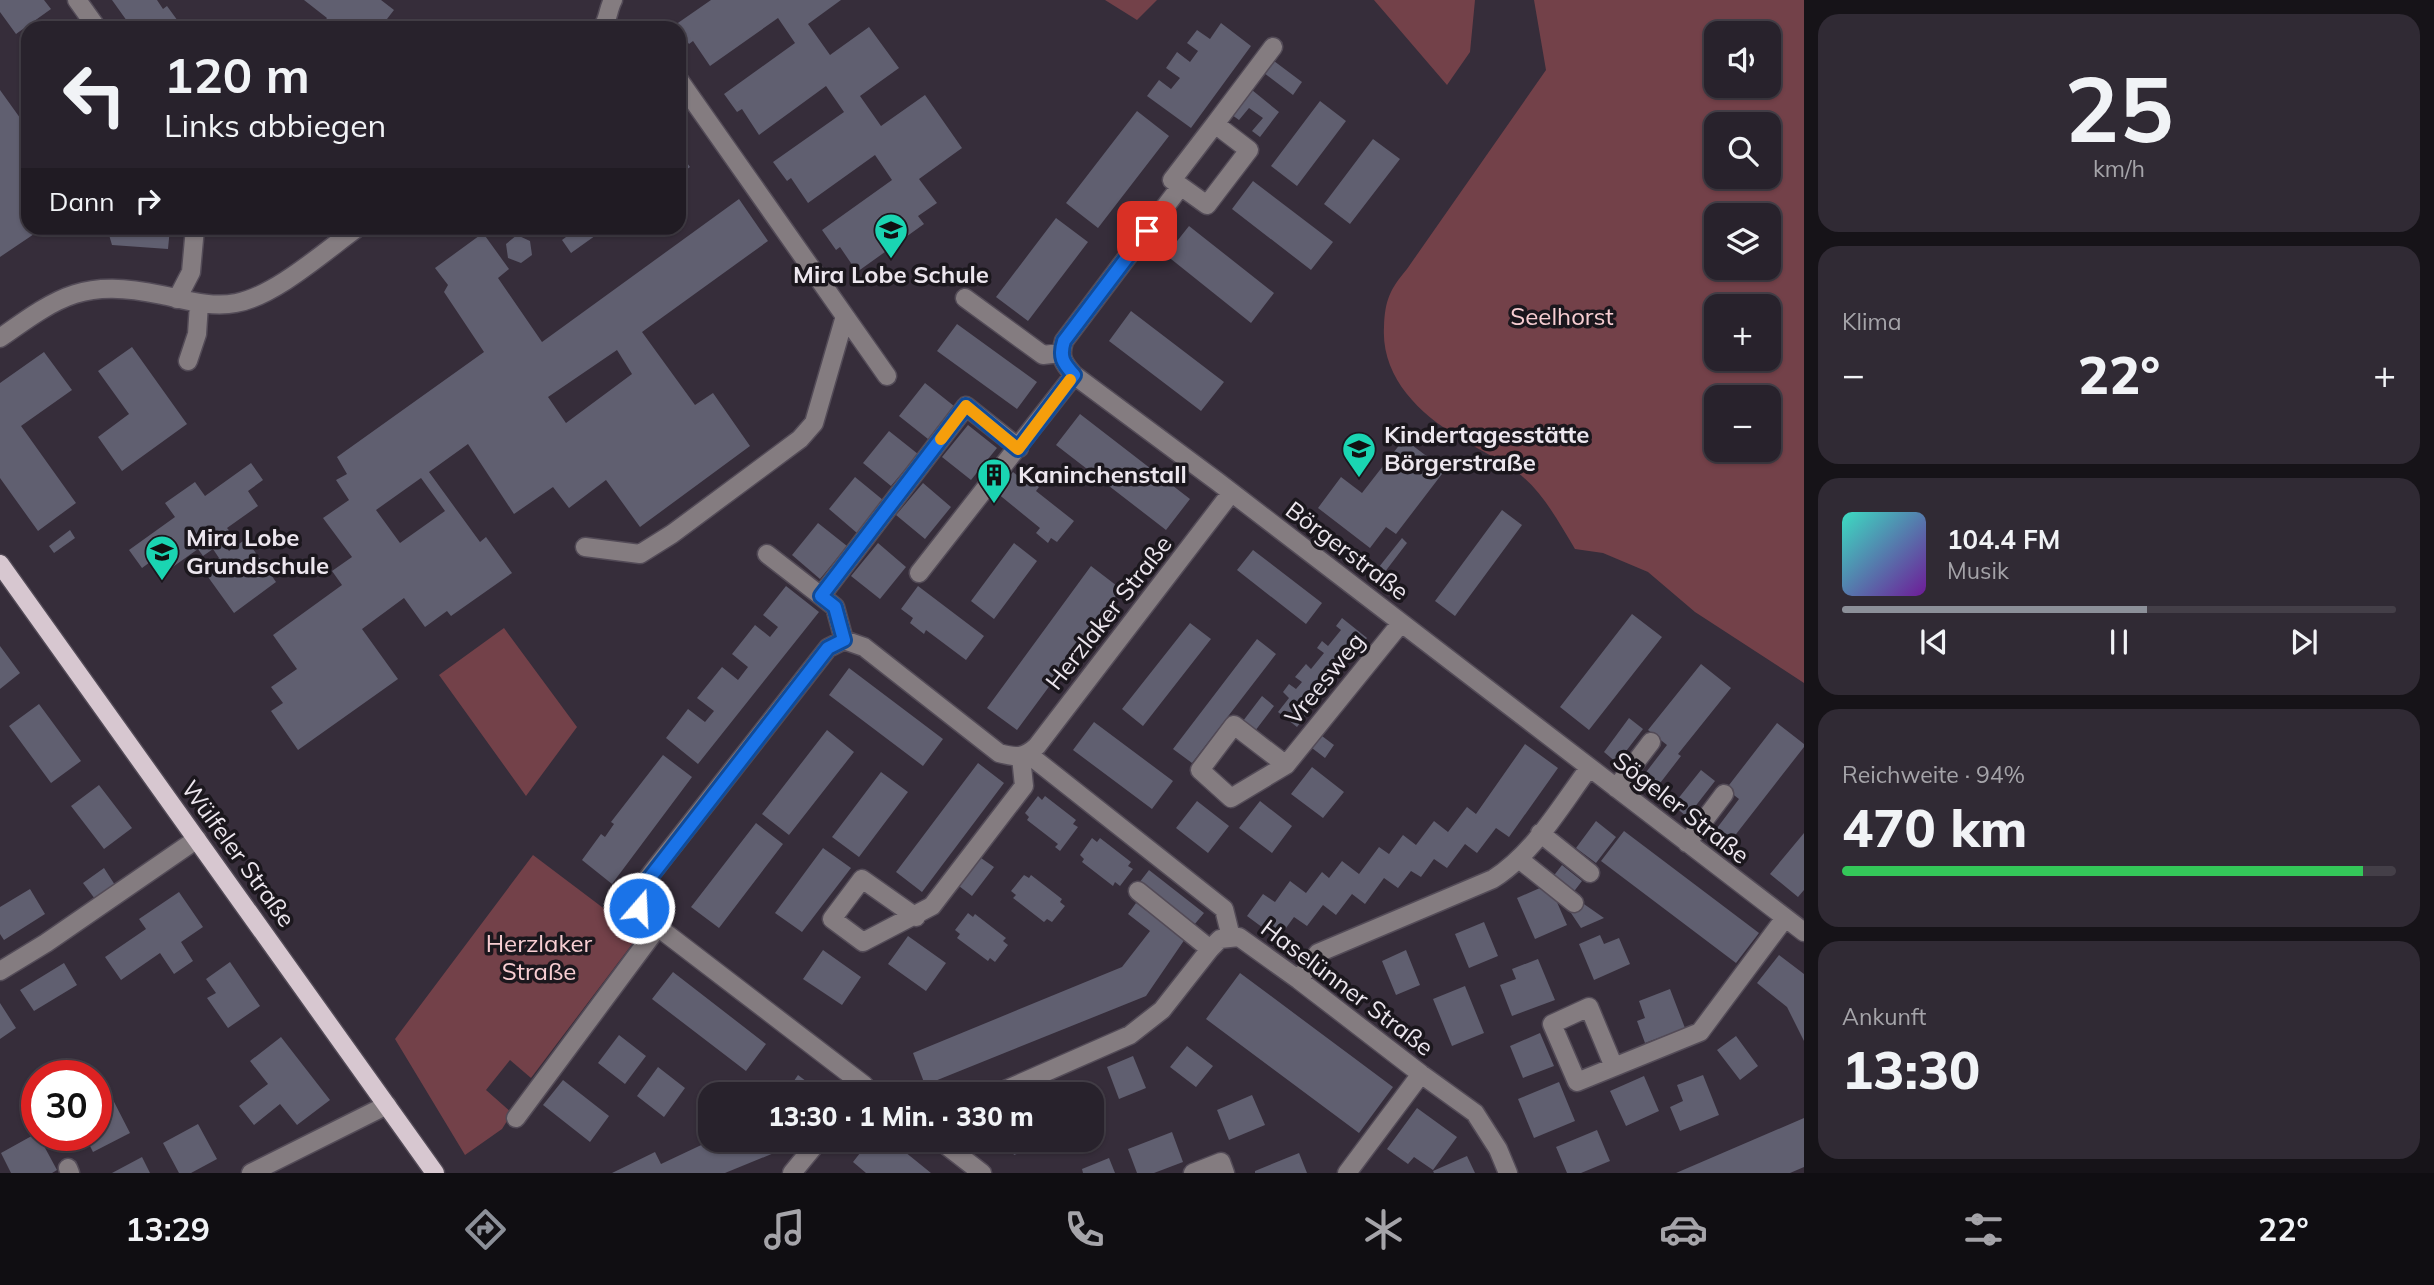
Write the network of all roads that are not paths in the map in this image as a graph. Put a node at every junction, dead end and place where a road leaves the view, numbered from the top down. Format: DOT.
graph roads {
  1 [pos="77,0"];
  2 [pos="613,0"];
  3 [pos="92,21"];
  4 [pos="607,21"];
  5 [pos="1273,47"];
  6 [pos="686,90"];
  7 [pos="1215,124"];
  8 [pos="1180,187"];
  9 [pos="194,235"];
  10 [pos="348,235"];
  11 [pos="965,298"];
  12 [pos="177,299"];
  13 [pos="199,304"];
  14 [pos="845,316"];
  15 [pos="0,338"];
  16 [pos="1060,354"];
  17 [pos="188,361"];
  18 [pos="1074,375"];
  19 [pos="887,376"];
  20 [pos="1018,449"];
  21 [pos="1231,493"];
  22 [pos="585,547"];
  23 [pos="767,554"];
  24 [pos="0,564"];
  25 [pos="919,573"];
  26 [pos="821,596"];
  27 [pos="1401,623"];
  28 [pos="844,640"];
  29 [pos="1651,742"];
  30 [pos="1025,756"];
  31 [pos="1286,765"];
  32 [pos="1590,768"];
  33 [pos="1616,788"];
  34 [pos="1724,794"];
  35 [pos="1540,834"];
  36 [pos="197,839"];
  37 [pos="1687,843"];
  38 [pos="1519,859"];
  39 [pos="1590,873"];
  40 [pos="1138,891"];
  41 [pos="1574,903"];
  42 [pos="916,916"];
  43 [pos="1785,918"];
  44 [pos="659,926"];
  45 [pos="1804,932"];
  46 [pos="1231,937"];
  47 [pos="1210,949"];
  48 [pos="0,971"];
  49 [pos="1300,980"];
  50 [pos="1614,1068"];
  51 [pos="1421,1074"];
  52 [pos="855,1082"];
  53 [pos="1023,1082"];
  54 [pos="387,1105"];
  55 [pos="516,1118"];
  56 [pos="809,1152"];
  57 [pos="955,1152"];
  58 [pos="251,1173"];
  59 [pos="435,1173"];
  60 [pos="792,1173"];
  61 [pos="982,1173"];
  62 [pos="1193,1173"];
  63 [pos="1225,1173"];
  64 [pos="1347,1173"];
  65 [pos="1508,1173"];
  1 -- 3 [label="street"];
  2 -- 4 [label="street"];
  5 -- 7 [label="street"];
  6 -- 14 [label="street"];
  7 -- 8 [label="street"];
  7 -- 8 [label="street"];
  8 -- 16 [label="street"];
  9 -- 12 [label="street"];
  10 -- 13 [label="street"];
  11 -- 16 [label="street"];
  12 -- 13 [label="street"];
  12 -- 15 [label="street"];
  13 -- 17 [label="street"];
  14 -- 19 [label="street"];
  14 -- 22 [label="street"];
  16 -- 18 [label="street, Börgerstraße"];
  18 -- 20 [label="street"];
  18 -- 21 [label="street, Börgerstraße"];
  20 -- 25 [label="street"];
  20 -- 26 [label="street"];
  21 -- 27 [label="street, Börgerstraße"];
  21 -- 30 [label="street, Herzlaker Straße"];
  23 -- 26 [label="street"];
  24 -- 36 [label="main road, Wülfeler Straße"];
  26 -- 28 [label="street"];
  27 -- 31 [label="street, Vreesweg"];
  27 -- 32 [label="street, Börgerstraße"];
  28 -- 30 [label="street"];
  28 -- 44 [label="street"];
  29 -- 33 [label="street"];
  30 -- 42 [label="street"];
  30 -- 46 [label="street"];
  31 -- 31 [label="street, Vreesweg"];
  32 -- 33 [label="street, Sögeler Straße"];
  32 -- 35 [label="street, Sögeler Straße"];
  33 -- 37 [label="street, Sögeler Straße"];
  34 -- 37 [label="street"];
  35 -- 38 [label="street, Sögeler Straße"];
  35 -- 39 [label="street"];
  36 -- 48 [label="street"];
  36 -- 54 [label="main road, Wülfeler Straße"];
  37 -- 43 [label="street, Sögeler Straße"];
  38 -- 41 [label="street"];
  38 -- 49 [label="street, Sögeler Straße"];
  40 -- 47 [label="street"];
  43 -- 45 [label="street, Sögeler Straße"];
  43 -- 50 [label="street"];
  44 -- 52 [label="street"];
  44 -- 55 [label="street"];
  46 -- 47 [label="street, Haselünner Straße"];
  46 -- 49 [label="street, Haselünner Straße"];
  47 -- 53 [label="street, Haselünner Straße"];
  49 -- 51 [label="street, Haselünner Straße"];
  51 -- 64 [label="street"];
  51 -- 65 [label="street, Haselünner Straße"];
  54 -- 58 [label="street"];
  54 -- 59 [label="main road, Wülfeler Straße"];
  56 -- 60 [label="street"];
  57 -- 61 [label="street"];
  62 -- 63 [label="street"];
}
